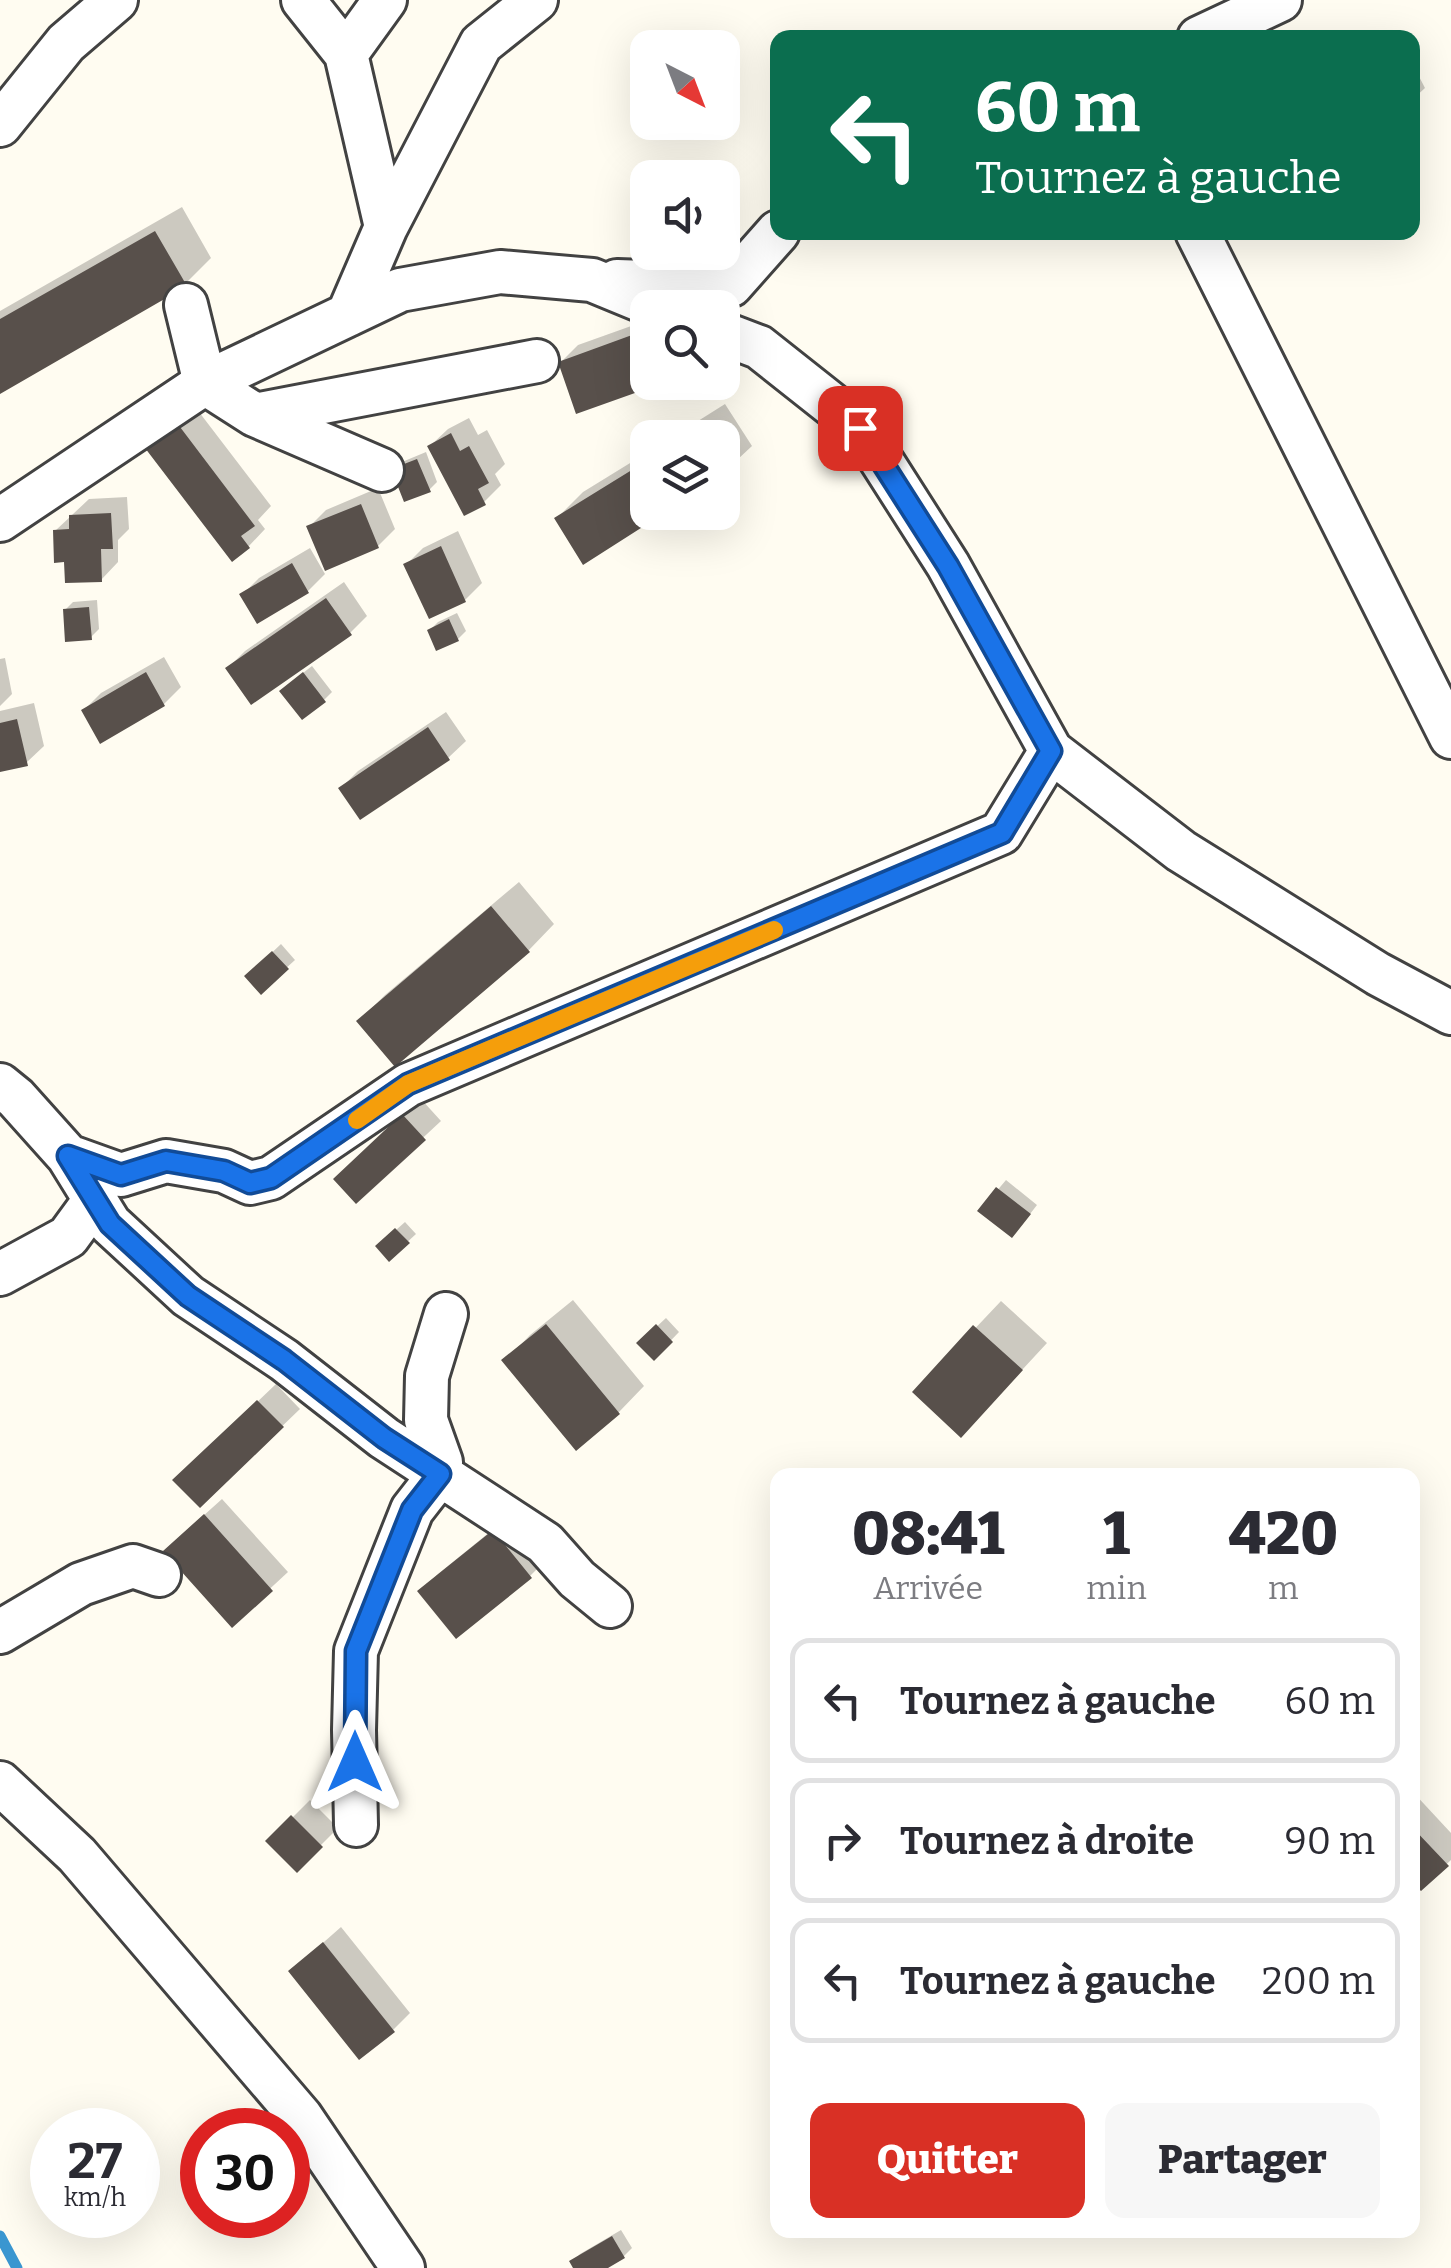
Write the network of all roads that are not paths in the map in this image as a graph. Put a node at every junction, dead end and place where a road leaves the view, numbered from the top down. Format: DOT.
graph roads {
  1 [pos="116,0"];
  2 [pos="304,0"];
  3 [pos="385,0"];
  4 [pos="536,0"];
  5 [pos="1280,0"];
  6 [pos="1216,30"];
  7 [pos="346,54"];
  8 [pos="0,124"];
  9 [pos="386,228"];
  10 [pos="771,240"];
  11 [pos="1201,240"];
  12 [pos="592,280"];
  13 [pos="630,296"];
  14 [pos="186,305"];
  15 [pos="348,315"];
  16 [pos="740,340"];
  17 [pos="537,361"];
  18 [pos="205,383"];
  19 [pos="254,415"];
  20 [pos="382,470"];
  21 [pos="0,520"];
  22 [pos="1451,737"];
  23 [pos="1051,751"];
  24 [pos="1451,1013"];
  25 [pos="0,1085"];
  26 [pos="68,1156"];
  27 [pos="95,1200"];
  28 [pos="0,1274"];
  29 [pos="446,1314"];
  30 [pos="440,1474"];
  31 [pos="159,1575"];
  32 [pos="610,1606"];
  33 [pos="0,1632"];
  34 [pos="0,1782"];
  35 [pos="356,1825"];
  36 [pos="403,2268"];
  1 -- 8 [label="street"];
  2 -- 7 [label="street"];
  3 -- 7 [label="street"];
  4 -- 9 [label="street"];
  5 -- 6 [label="street"];
  7 -- 9 [label="street"];
  9 -- 15 [label="street"];
  10 -- 12 [label="street"];
  11 -- 22 [label="street"];
  12 -- 13 [label="street"];
  12 -- 15 [label="street"];
  14 -- 18 [label="street"];
  15 -- 18 [label="street"];
  16 -- 23 [label="street"];
  17 -- 19 [label="street"];
  18 -- 19 [label="street"];
  18 -- 21 [label="street"];
  19 -- 20 [label="street"];
  23 -- 24 [label="street"];
  23 -- 26 [label="street"];
  25 -- 26 [label="street"];
  26 -- 27 [label="street"];
  27 -- 28 [label="street"];
  27 -- 30 [label="street"];
  29 -- 30 [label="street"];
  30 -- 32 [label="street"];
  30 -- 35 [label="street"];
  31 -- 33 [label="street"];
  34 -- 36 [label="street"];
}
